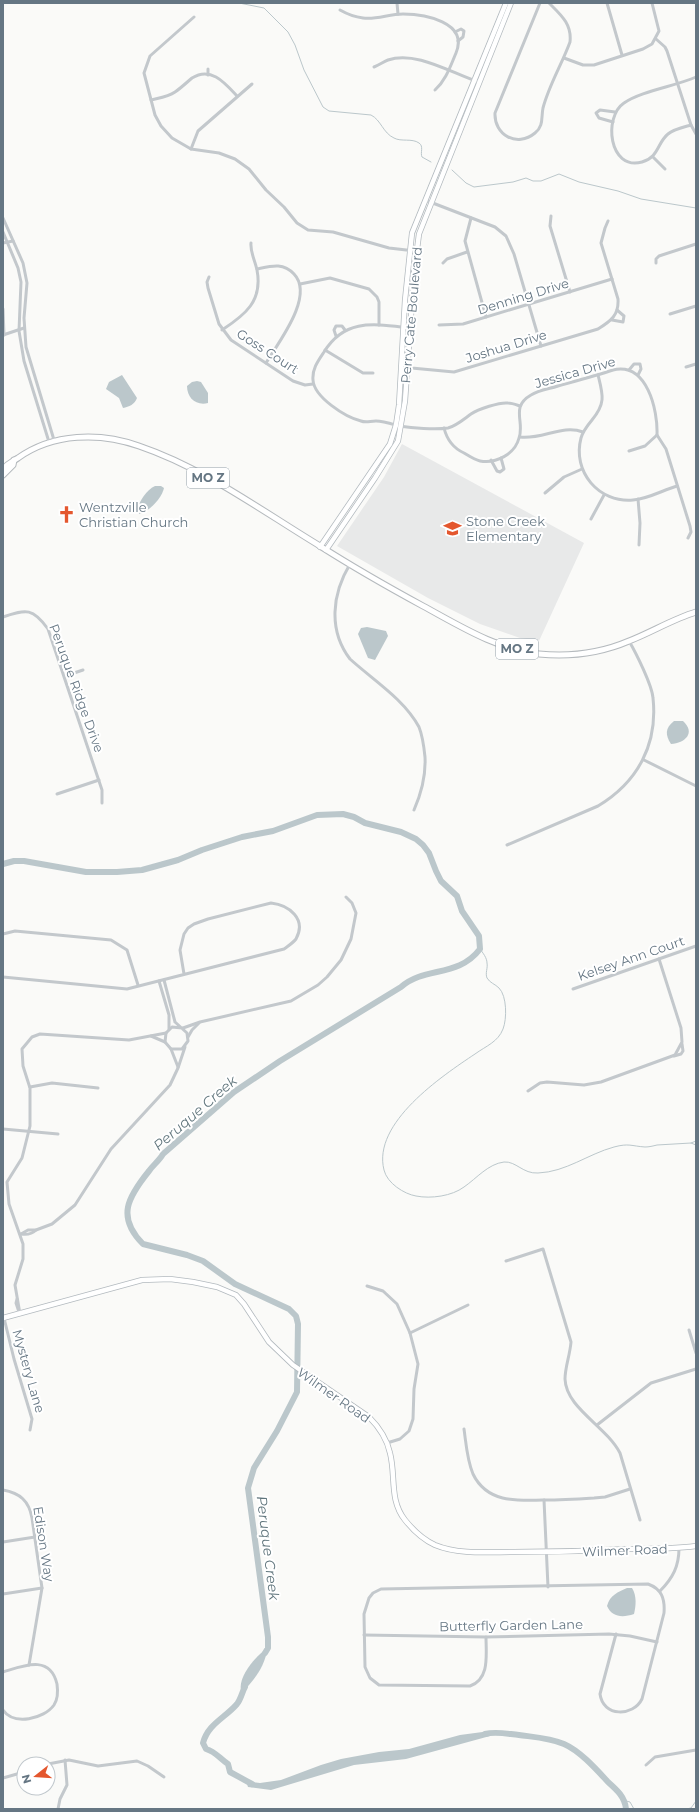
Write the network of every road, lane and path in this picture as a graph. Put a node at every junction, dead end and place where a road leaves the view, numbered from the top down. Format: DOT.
graph roads {
  1 [pos="397,3"];
  2 [pos="509,3"];
  3 [pos="540,3"];
  4 [pos="549,3"];
  5 [pos="607,3"];
  6 [pos="652,3"];
  7 [pos="340,10"];
  8 [pos="398,14"];
  9 [pos="194,17"];
  10 [pos="455,32"];
  11 [pos="656,39"];
  12 [pos="458,41"];
  13 [pos="622,55"];
  14 [pos="564,58"];
  15 [pos="374,68"];
  16 [pos="208,69"];
  17 [pos="449,70"];
  18 [pos="208,75"];
  19 [pos="696,77"];
  20 [pos="474,80"];
  21 [pos="479,82"];
  22 [pos="678,83"];
  23 [pos="252,84"];
  24 [pos="435,90"];
  25 [pos="237,96"];
  26 [pos="151,100"];
  27 [pos="615,112"];
  28 [pos="613,122"];
  29 [pos="691,126"];
  30 [pos="696,134"];
  31 [pos="191,149"];
  32 [pos="653,157"];
  33 [pos="664,169"];
  34 [pos="425,200"];
  35 [pos="431,202"];
  36 [pos="551,216"];
  37 [pos="3,218"];
  38 [pos="471,218"];
  39 [pos="608,221"];
  40 [pos="3,232"];
  41 [pos="7,241"];
  42 [pos="13,241"];
  43 [pos="3,243"];
  44 [pos="251,243"];
  45 [pos="696,244"];
  46 [pos="409,251"];
  47 [pos="416,251"];
  48 [pos="467,252"];
  49 [pos="443,263"];
  50 [pos="656,263"];
  51 [pos="257,269"];
  52 [pos="209,277"];
  53 [pos="612,279"];
  54 [pos="300,284"];
  55 [pos="570,292"];
  56 [pos="528,305"];
  57 [pos="696,306"];
  58 [pos="3,309"];
  59 [pos="617,310"];
  60 [pos="670,314"];
  61 [pos="486,317"];
  62 [pos="612,320"];
  63 [pos="379,325"];
  64 [pos="439,325"];
  65 [pos="404,327"];
  66 [pos="24,328"];
  67 [pos="410,328"];
  68 [pos="222,330"];
  69 [pos="345,330"];
  70 [pos="19,331"];
  71 [pos="3,335"];
  72 [pos="336,336"];
  73 [pos="541,346"];
  74 [pos="325,350"];
  75 [pos="266,363"];
  76 [pos="696,364"];
  77 [pos="401,367"];
  78 [pos="686,367"];
  79 [pos="407,368"];
  80 [pos="630,370"];
  81 [pos="373,373"];
  82 [pos="598,375"];
  83 [pos="638,375"];
  84 [pos="313,384"];
  85 [pos="520,406"];
  86 [pos="399,425"];
  87 [pos="444,428"];
  88 [pos="583,432"];
  89 [pos="657,435"];
  90 [pos="520,437"];
  91 [pos="51,441"];
  92 [pos="629,451"];
  93 [pos="501,458"];
  94 [pos="14,460"];
  95 [pos="491,460"];
  96 [pos="3,469"];
  97 [pos="582,469"];
  98 [pos="3,475"];
  99 [pos="677,486"];
  100 [pos="545,493"];
  101 [pos="604,495"];
  102 [pos="638,499"];
  103 [pos="591,519"];
  104 [pos="688,538"];
  105 [pos="639,545"];
  106 [pos="320,547"];
  107 [pos="326,550"];
  108 [pos="350,564"];
  109 [pos="696,612"];
  110 [pos="3,617"];
  111 [pos="629,641"];
  112 [pos="83,670"];
  113 [pos="65,676"];
  114 [pos="644,760"];
  115 [pos="99,780"];
  116 [pos="696,786"];
  117 [pos="57,794"];
  118 [pos="102,803"];
  119 [pos="414,810"];
  120 [pos="508,845"];
  121 [pos="346,897"];
  122 [pos="3,934"];
  123 [pos="696,946"];
  124 [pos="659,960"];
  125 [pos="184,974"];
  126 [pos="3,978"];
  127 [pos="164,980"];
  128 [pos="159,981"];
  129 [pos="138,985"];
  130 [pos="573,988"];
  131 [pos="200,1022"];
  132 [pos="182,1028"];
  133 [pos="169,1029"];
  134 [pos="166,1033"];
  135 [pos="151,1036"];
  136 [pos="188,1037"];
  137 [pos="165,1042"];
  138 [pos="185,1047"];
  139 [pos="171,1048"];
  140 [pos="178,1068"];
  141 [pos="30,1087"];
  142 [pos="98,1088"];
  143 [pos="528,1091"];
  144 [pos="3,1129"];
  145 [pos="29,1131"];
  146 [pos="58,1134"];
  147 [pos="21,1234"];
  148 [pos="506,1261"];
  149 [pos="367,1286"];
  150 [pos="468,1305"];
  151 [pos="20,1314"];
  152 [pos="3,1318"];
  153 [pos="689,1330"];
  154 [pos="410,1333"];
  155 [pos="696,1353"];
  156 [pos="696,1369"];
  157 [pos="598,1425"];
  158 [pos="464,1429"];
  159 [pos="30,1430"];
  160 [pos="387,1443"];
  161 [pos="630,1489"];
  162 [pos="3,1490"];
  163 [pos="544,1500"];
  164 [pos="640,1520"];
  165 [pos="35,1538"];
  166 [pos="3,1542"];
  167 [pos="696,1546"];
  168 [pos="679,1548"];
  169 [pos="547,1552"];
  170 [pos="548,1587"];
  171 [pos="42,1588"];
  172 [pos="660,1591"];
  173 [pos="3,1594"];
  174 [pos="616,1634"];
  175 [pos="364,1636"];
  176 [pos="486,1637"];
  177 [pos="657,1642"];
  178 [pos="29,1664"];
  179 [pos="3,1672"];
  180 [pos="3,1710"];
  181 [pos="696,1750"];
  182 [pos="65,1760"];
  183 [pos="56,1762"];
  184 [pos="646,1765"];
  185 [pos="16,1774"];
  186 [pos="164,1777"];
  187 [pos="3,1778"];
  188 [pos="58,1809"];
  1 -- 8 [label="street"];
  2 -- 20 [label="street, Perry Cate Boulevard"];
  2 -- 21 [label="street, Perry Cate Boulevard"];
  3 -- 14 [label="street"];
  4 -- 14 [label="street"];
  5 -- 13 [label="street"];
  6 -- 11 [label="street"];
  7 -- 8 [label="street"];
  8 -- 10 [label="street"];
  9 -- 26 [label="street"];
  10 -- 12 [label="street"];
  10 -- 12 [label="street"];
  11 -- 13 [label="street"];
  11 -- 22 [label="street"];
  12 -- 17 [label="street"];
  13 -- 14 [label="street"];
  15 -- 17 [label="street"];
  16 -- 18 [label="street"];
  17 -- 20 [label="street"];
  17 -- 24 [label="street"];
  18 -- 25 [label="street"];
  18 -- 26 [label="street"];
  19 -- 22 [label="street"];
  20 -- 21 [label="street"];
  20 -- 34 [label="street, Perry Cate Boulevard"];
  21 -- 35 [label="street, Perry Cate Boulevard"];
  22 -- 27 [label="street"];
  22 -- 29 [label="street"];
  23 -- 25 [label="street"];
  25 -- 31 [label="street"];
  26 -- 31 [label="street"];
  27 -- 28 [label="street"];
  27 -- 28 [label="street"];
  28 -- 32 [label="street"];
  29 -- 30 [label="street"];
  29 -- 32 [label="street"];
  31 -- 46 [label="street"];
  32 -- 33 [label="street"];
  34 -- 35 [label="street"];
  34 -- 46 [label="street, Perry Cate Boulevard"];
  35 -- 38 [label="street"];
  35 -- 47 [label="street, Perry Cate Boulevard"];
  36 -- 55 [label="street"];
  37 -- 42 [label="street"];
  38 -- 48 [label="street"];
  38 -- 56 [label="street"];
  39 -- 53 [label="street, Joshua Drive"];
  40 -- 41 [label="street"];
  41 -- 42 [label="street"];
  41 -- 43 [label="street"];
  41 -- 70 [label="street"];
  42 -- 66 [label="street"];
  44 -- 51 [label="street"];
  45 -- 50 [label="street"];
  46 -- 47 [label="street"];
  46 -- 65 [label="street, Perry Cate Boulevard"];
  47 -- 67 [label="street, Perry Cate Boulevard"];
  48 -- 49 [label="street"];
  48 -- 61 [label="street"];
  51 -- 54 [label="street"];
  51 -- 68 [label="street"];
  52 -- 68 [label="street, Goss Court"];
  53 -- 55 [label="street, Denning Drive"];
  53 -- 59 [label="street, Joshua Drive"];
  54 -- 63 [label="street"];
  54 -- 75 [label="street"];
  55 -- 56 [label="street, Denning Drive"];
  56 -- 61 [label="street, Denning Drive"];
  56 -- 73 [label="street"];
  57 -- 60 [label="street"];
  58 -- 71 [label="street"];
  59 -- 62 [label="street"];
  59 -- 62 [label="street, Joshua Drive"];
  61 -- 64 [label="street, Denning Drive"];
  62 -- 73 [label="street, Joshua Drive"];
  63 -- 65 [label="street"];
  63 -- 69 [label="street"];
  65 -- 67 [label="street"];
  65 -- 77 [label="street, Perry Cate Boulevard"];
  66 -- 70 [label="street"];
  66 -- 91 [label="street"];
  67 -- 79 [label="street, Perry Cate Boulevard"];
  68 -- 75 [label="street, Goss Court"];
  69 -- 72 [label="street"];
  69 -- 72 [label="street"];
  70 -- 71 [label="street"];
  70 -- 91 [label="street"];
  72 -- 74 [label="street"];
  73 -- 79 [label="street, Joshua Drive"];
  74 -- 81 [label="street"];
  74 -- 84 [label="street"];
  75 -- 84 [label="street, Goss Court"];
  76 -- 78 [label="street"];
  77 -- 79 [label="street, Joshua Drive"];
  77 -- 86 [label="street, Perry Cate Boulevard"];
  79 -- 86 [label="street, Perry Cate Boulevard"];
  80 -- 82 [label="street, Jessica Drive"];
  80 -- 83 [label="street, Jessica Drive"];
  80 -- 83 [label="street, Jessica Drive"];
  82 -- 85 [label="street, Jessica Drive"];
  82 -- 88 [label="street"];
  83 -- 89 [label="street, Jessica Drive"];
  84 -- 86 [label="street"];
  85 -- 87 [label="street"];
  85 -- 90 [label="street"];
  86 -- 87 [label="street"];
  86 -- 106 [label="street, Perry Cate Boulevard"];
  86 -- 107 [label="street, Perry Cate Boulevard"];
  87 -- 95 [label="street"];
  88 -- 90 [label="street"];
  88 -- 97 [label="street"];
  89 -- 92 [label="street"];
  89 -- 99 [label="street"];
  90 -- 93 [label="street"];
  91 -- 94 [label="main road, MO Z"];
  91 -- 106 [label="main road, MO Z"];
  93 -- 95 [label="street"];
  93 -- 95 [label="street"];
  94 -- 96 [label="main road, MO Z"];
  94 -- 98 [label="main road, MO Z"];
  97 -- 100 [label="street"];
  97 -- 101 [label="street"];
  99 -- 102 [label="street"];
  99 -- 104 [label="street"];
  101 -- 102 [label="street"];
  101 -- 103 [label="street"];
  102 -- 105 [label="street"];
  106 -- 107 [label="main road, MO Z"];
  107 -- 108 [label="main road, MO Z"];
  108 -- 111 [label="main road, MO Z"];
  108 -- 119 [label="street"];
  109 -- 111 [label="main road, MO Z"];
  110 -- 113 [label="street, Peruque Ridge Drive"];
  111 -- 114 [label="street"];
  112 -- 113 [label="street"];
  113 -- 115 [label="street, Peruque Ridge Drive"];
  114 -- 116 [label="street"];
  114 -- 120 [label="street"];
  115 -- 117 [label="street"];
  115 -- 118 [label="street, Peruque Ridge Drive"];
  121 -- 131 [label="street"];
  122 -- 129 [label="street"];
  123 -- 124 [label="street, Kelsey Ann Court"];
  124 -- 130 [label="street, Kelsey Ann Court"];
  124 -- 143 [label="street"];
  125 -- 125 [label="street"];
  125 -- 127 [label="street"];
  126 -- 129 [label="street"];
  127 -- 128 [label="street"];
  127 -- 132 [label="street"];
  128 -- 129 [label="street"];
  128 -- 133 [label="street"];
  131 -- 132 [label="street"];
  131 -- 136 [label="street"];
  132 -- 133 [label="street"];
  132 -- 136 [label="street"];
  133 -- 134 [label="street"];
  134 -- 135 [label="street"];
  134 -- 137 [label="street"];
  135 -- 137 [label="street"];
  135 -- 141 [label="street"];
  136 -- 138 [label="street"];
  137 -- 139 [label="street"];
  138 -- 139 [label="street"];
  138 -- 140 [label="street"];
  139 -- 140 [label="street"];
  140 -- 147 [label="street"];
  141 -- 142 [label="street"];
  141 -- 145 [label="street"];
  144 -- 145 [label="street"];
  145 -- 146 [label="street"];
  145 -- 147 [label="street"];
  147 -- 151 [label="street"];
  148 -- 157 [label="street"];
  149 -- 154 [label="street"];
  150 -- 154 [label="street"];
  151 -- 152 [label="street, Wilmer Road"];
  151 -- 160 [label="street, Wilmer Road"];
  152 -- 159 [label="street, Mystery Lane"];
  153 -- 155 [label="street"];
  154 -- 160 [label="street"];
  156 -- 157 [label="street"];
  157 -- 161 [label="street"];
  158 -- 163 [label="street"];
  160 -- 169 [label="street, Wilmer Road"];
  161 -- 163 [label="street"];
  161 -- 164 [label="street"];
  162 -- 165 [label="street, Edison Way"];
  163 -- 169 [label="street"];
  165 -- 166 [label="street"];
  165 -- 171 [label="street, Edison Way"];
  167 -- 168 [label="street, Wilmer Road"];
  168 -- 169 [label="street, Wilmer Road"];
  168 -- 172 [label="street"];
  169 -- 170 [label="street"];
  170 -- 172 [label="street"];
  170 -- 175 [label="street"];
  171 -- 173 [label="street"];
  171 -- 178 [label="street, Edison Way"];
  172 -- 177 [label="street"];
  174 -- 176 [label="street, Butterfly Garden Lane"];
  174 -- 177 [label="street, Butterfly Garden Lane"];
  174 -- 177 [label="street"];
  175 -- 176 [label="street, Butterfly Garden Lane"];
  175 -- 176 [label="street"];
  178 -- 179 [label="street"];
  178 -- 180 [label="street"];
  181 -- 184 [label="street"];
  182 -- 183 [label="street"];
  182 -- 186 [label="street"];
  182 -- 188 [label="street"];
  185 -- 187 [label="street"];
}
